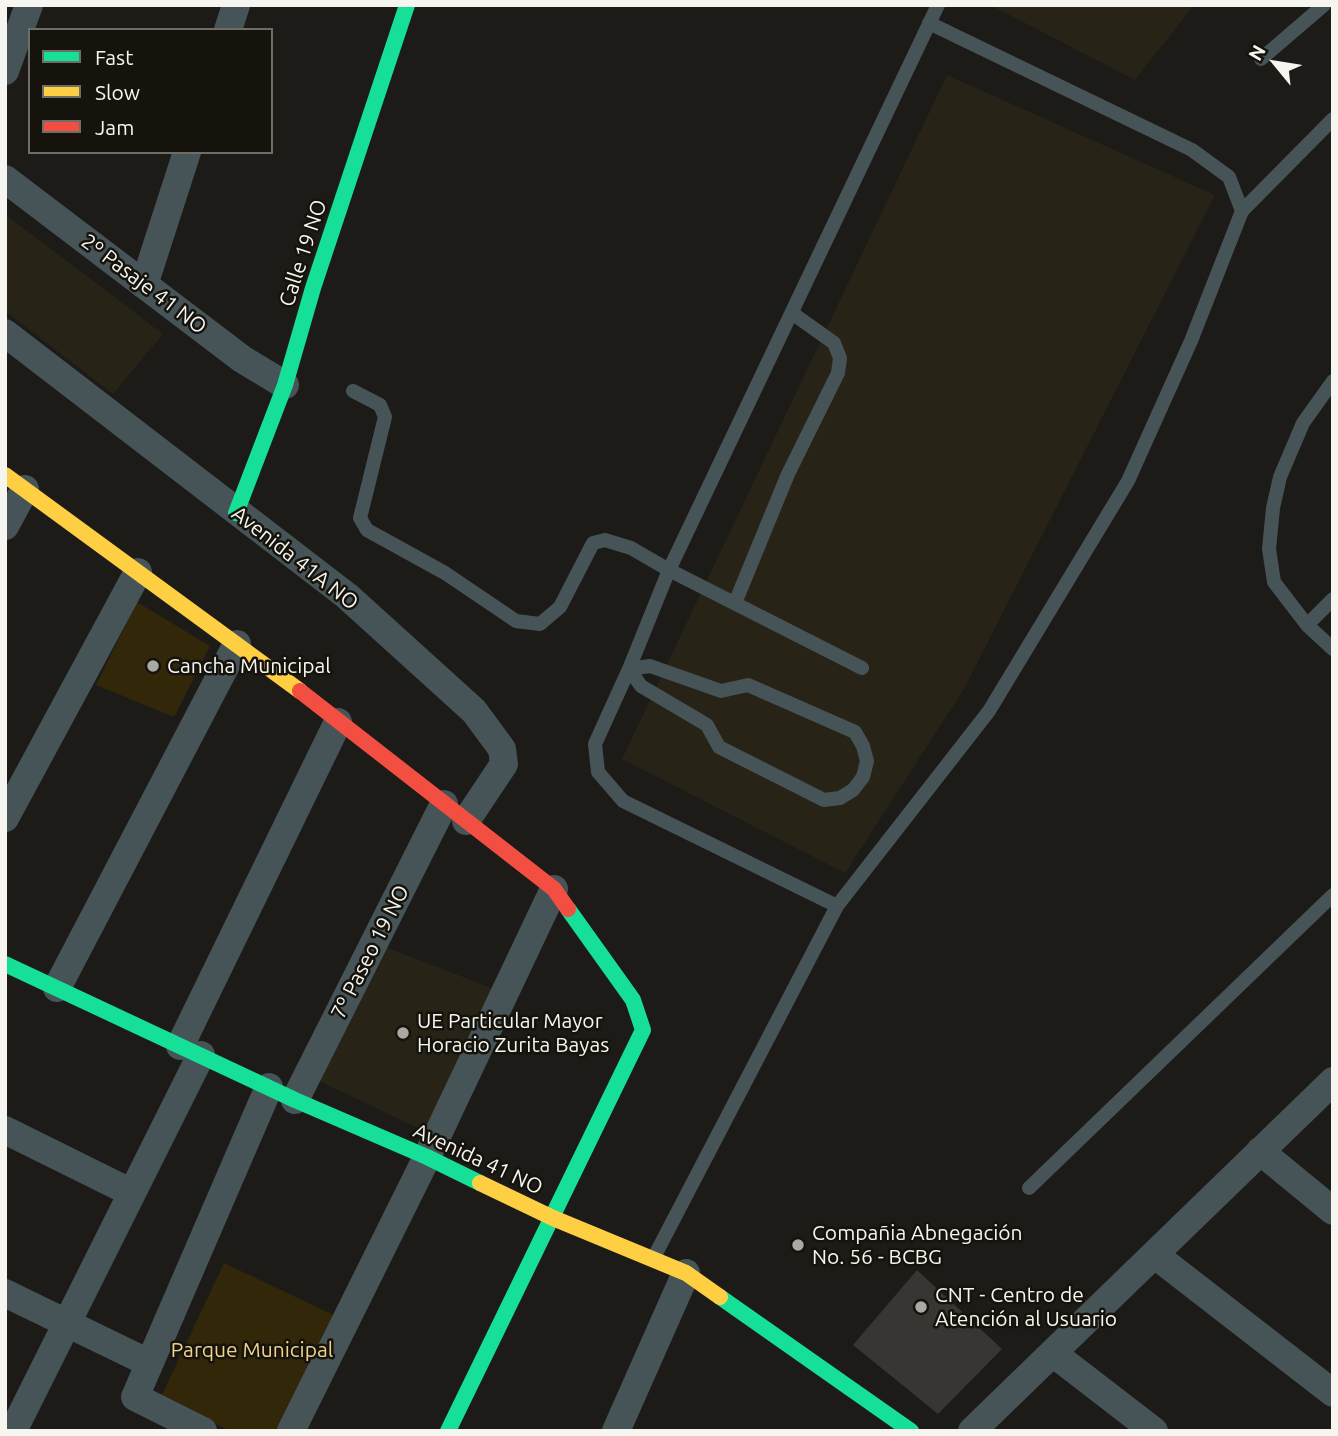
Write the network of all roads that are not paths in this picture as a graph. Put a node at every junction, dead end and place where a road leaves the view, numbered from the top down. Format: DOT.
graph roads {
  1 [pos="29,5"];
  2 [pos="236,5"];
  3 [pos="407,5"];
  4 [pos="938,5"];
  5 [pos="1324,5"];
  6 [pos="929,23"];
  7 [pos="229,28"];
  8 [pos="1261,59"];
  9 [pos="5,71"];
  10 [pos="1333,119"];
  11 [pos="186,154"];
  12 [pos="5,179"];
  13 [pos="1242,211"];
  14 [pos="144,285"];
  15 [pos="792,313"];
  16 [pos="5,333"];
  17 [pos="1333,381"];
  18 [pos="285,385"];
  19 [pos="353,391"];
  20 [pos="15,482"];
  21 [pos="236,513"];
  22 [pos="5,526"];
  23 [pos="669,570"];
  24 [pos="138,572"];
  25 [pos="1333,599"];
  26 [pos="735,603"];
  27 [pos="1307,625"];
  28 [pos="237,645"];
  29 [pos="1333,649"];
  30 [pos="862,668"];
  31 [pos="629,669"];
  32 [pos="338,722"];
  33 [pos="444,804"];
  34 [pos="5,818"];
  35 [pos="466,821"];
  36 [pos="554,890"];
  37 [pos="1333,895"];
  38 [pos="837,906"];
  39 [pos="5,964"];
  40 [pos="57,988"];
  41 [pos="190,1051"];
  42 [pos="1333,1081"];
  43 [pos="269,1087"];
  44 [pos="295,1100"];
  45 [pos="5,1130"];
  46 [pos="1261,1152"];
  47 [pos="427,1157"];
  48 [pos="1029,1188"];
  49 [pos="132,1194"];
  50 [pos="1333,1211"];
  51 [pos="553,1218"];
  52 [pos="1155,1255"];
  53 [pos="653,1259"];
  54 [pos="686,1273"];
  55 [pos="5,1293"];
  56 [pos="68,1324"];
  57 [pos="1054,1354"];
  58 [pos="149,1363"];
  59 [pos="1333,1393"];
  60 [pos="13,1431"];
  61 [pos="203,1431"];
  62 [pos="291,1431"];
  63 [pos="448,1431"];
  64 [pos="615,1431"];
  65 [pos="911,1431"];
  66 [pos="972,1431"];
  67 [pos="1154,1431"];
  1 -- 9 [label="street"];
  2 -- 7 [label="street"];
  3 -- 18 [label="street, Calle 19 NO"];
  4 -- 6 [label="lane"];
  5 -- 8 [label="lane"];
  6 -- 13 [label="lane"];
  6 -- 15 [label="lane"];
  10 -- 13 [label="lane"];
  11 -- 14 [label="street"];
  12 -- 14 [label="street, 2º Pasaje 41 NO"];
  13 -- 38 [label="lane"];
  14 -- 18 [label="street, 2º Pasaje 41 NO"];
  15 -- 23 [label="lane"];
  15 -- 26 [label="lane"];
  16 -- 21 [label="street, Avenida 41A NO"];
  17 -- 27 [label="lane"];
  18 -- 21 [label="street, Calle 19 NO"];
  19 -- 23 [label="lane"];
  20 -- 22 [label="street"];
  20 -- 24 [label="street"];
  21 -- 35 [label="street, Avenida 41A NO"];
  23 -- 26 [label="lane"];
  23 -- 31 [label="lane"];
  24 -- 28 [label="street"];
  24 -- 34 [label="street"];
  25 -- 27 [label="lane"];
  26 -- 30 [label="lane"];
  27 -- 29 [label="lane"];
  28 -- 32 [label="street"];
  28 -- 40 [label="street"];
  31 -- 31 [label="lane"];
  31 -- 38 [label="lane"];
  32 -- 33 [label="street"];
  32 -- 41 [label="street"];
  33 -- 35 [label="street"];
  33 -- 44 [label="street, 7º Paseo 19 NO"];
  35 -- 36 [label="street"];
  36 -- 47 [label="street"];
  36 -- 51 [label="street"];
  37 -- 48 [label="lane"];
  38 -- 53 [label="lane"];
  39 -- 40 [label="street, Avenida 41 NO"];
  40 -- 41 [label="street, Avenida 41 NO"];
  41 -- 43 [label="street, Avenida 41 NO"];
  41 -- 49 [label="street"];
  42 -- 46 [label="street"];
  43 -- 44 [label="street, Avenida 41 NO"];
  43 -- 58 [label="street"];
  44 -- 47 [label="street, Avenida 41 NO"];
  45 -- 49 [label="street"];
  46 -- 50 [label="street"];
  46 -- 52 [label="street"];
  47 -- 51 [label="street, Avenida 41 NO"];
  47 -- 62 [label="street"];
  49 -- 56 [label="street"];
  51 -- 53 [label="street, Avenida 41 NO"];
  51 -- 63 [label="street"];
  52 -- 57 [label="street"];
  52 -- 59 [label="street"];
  53 -- 54 [label="street, Avenida 41 NO"];
  54 -- 64 [label="street"];
  54 -- 65 [label="street, Avenida 41 NO"];
  55 -- 56 [label="street"];
  56 -- 58 [label="street"];
  56 -- 60 [label="street"];
  57 -- 66 [label="street"];
  57 -- 67 [label="street"];
  58 -- 61 [label="street"];
}
